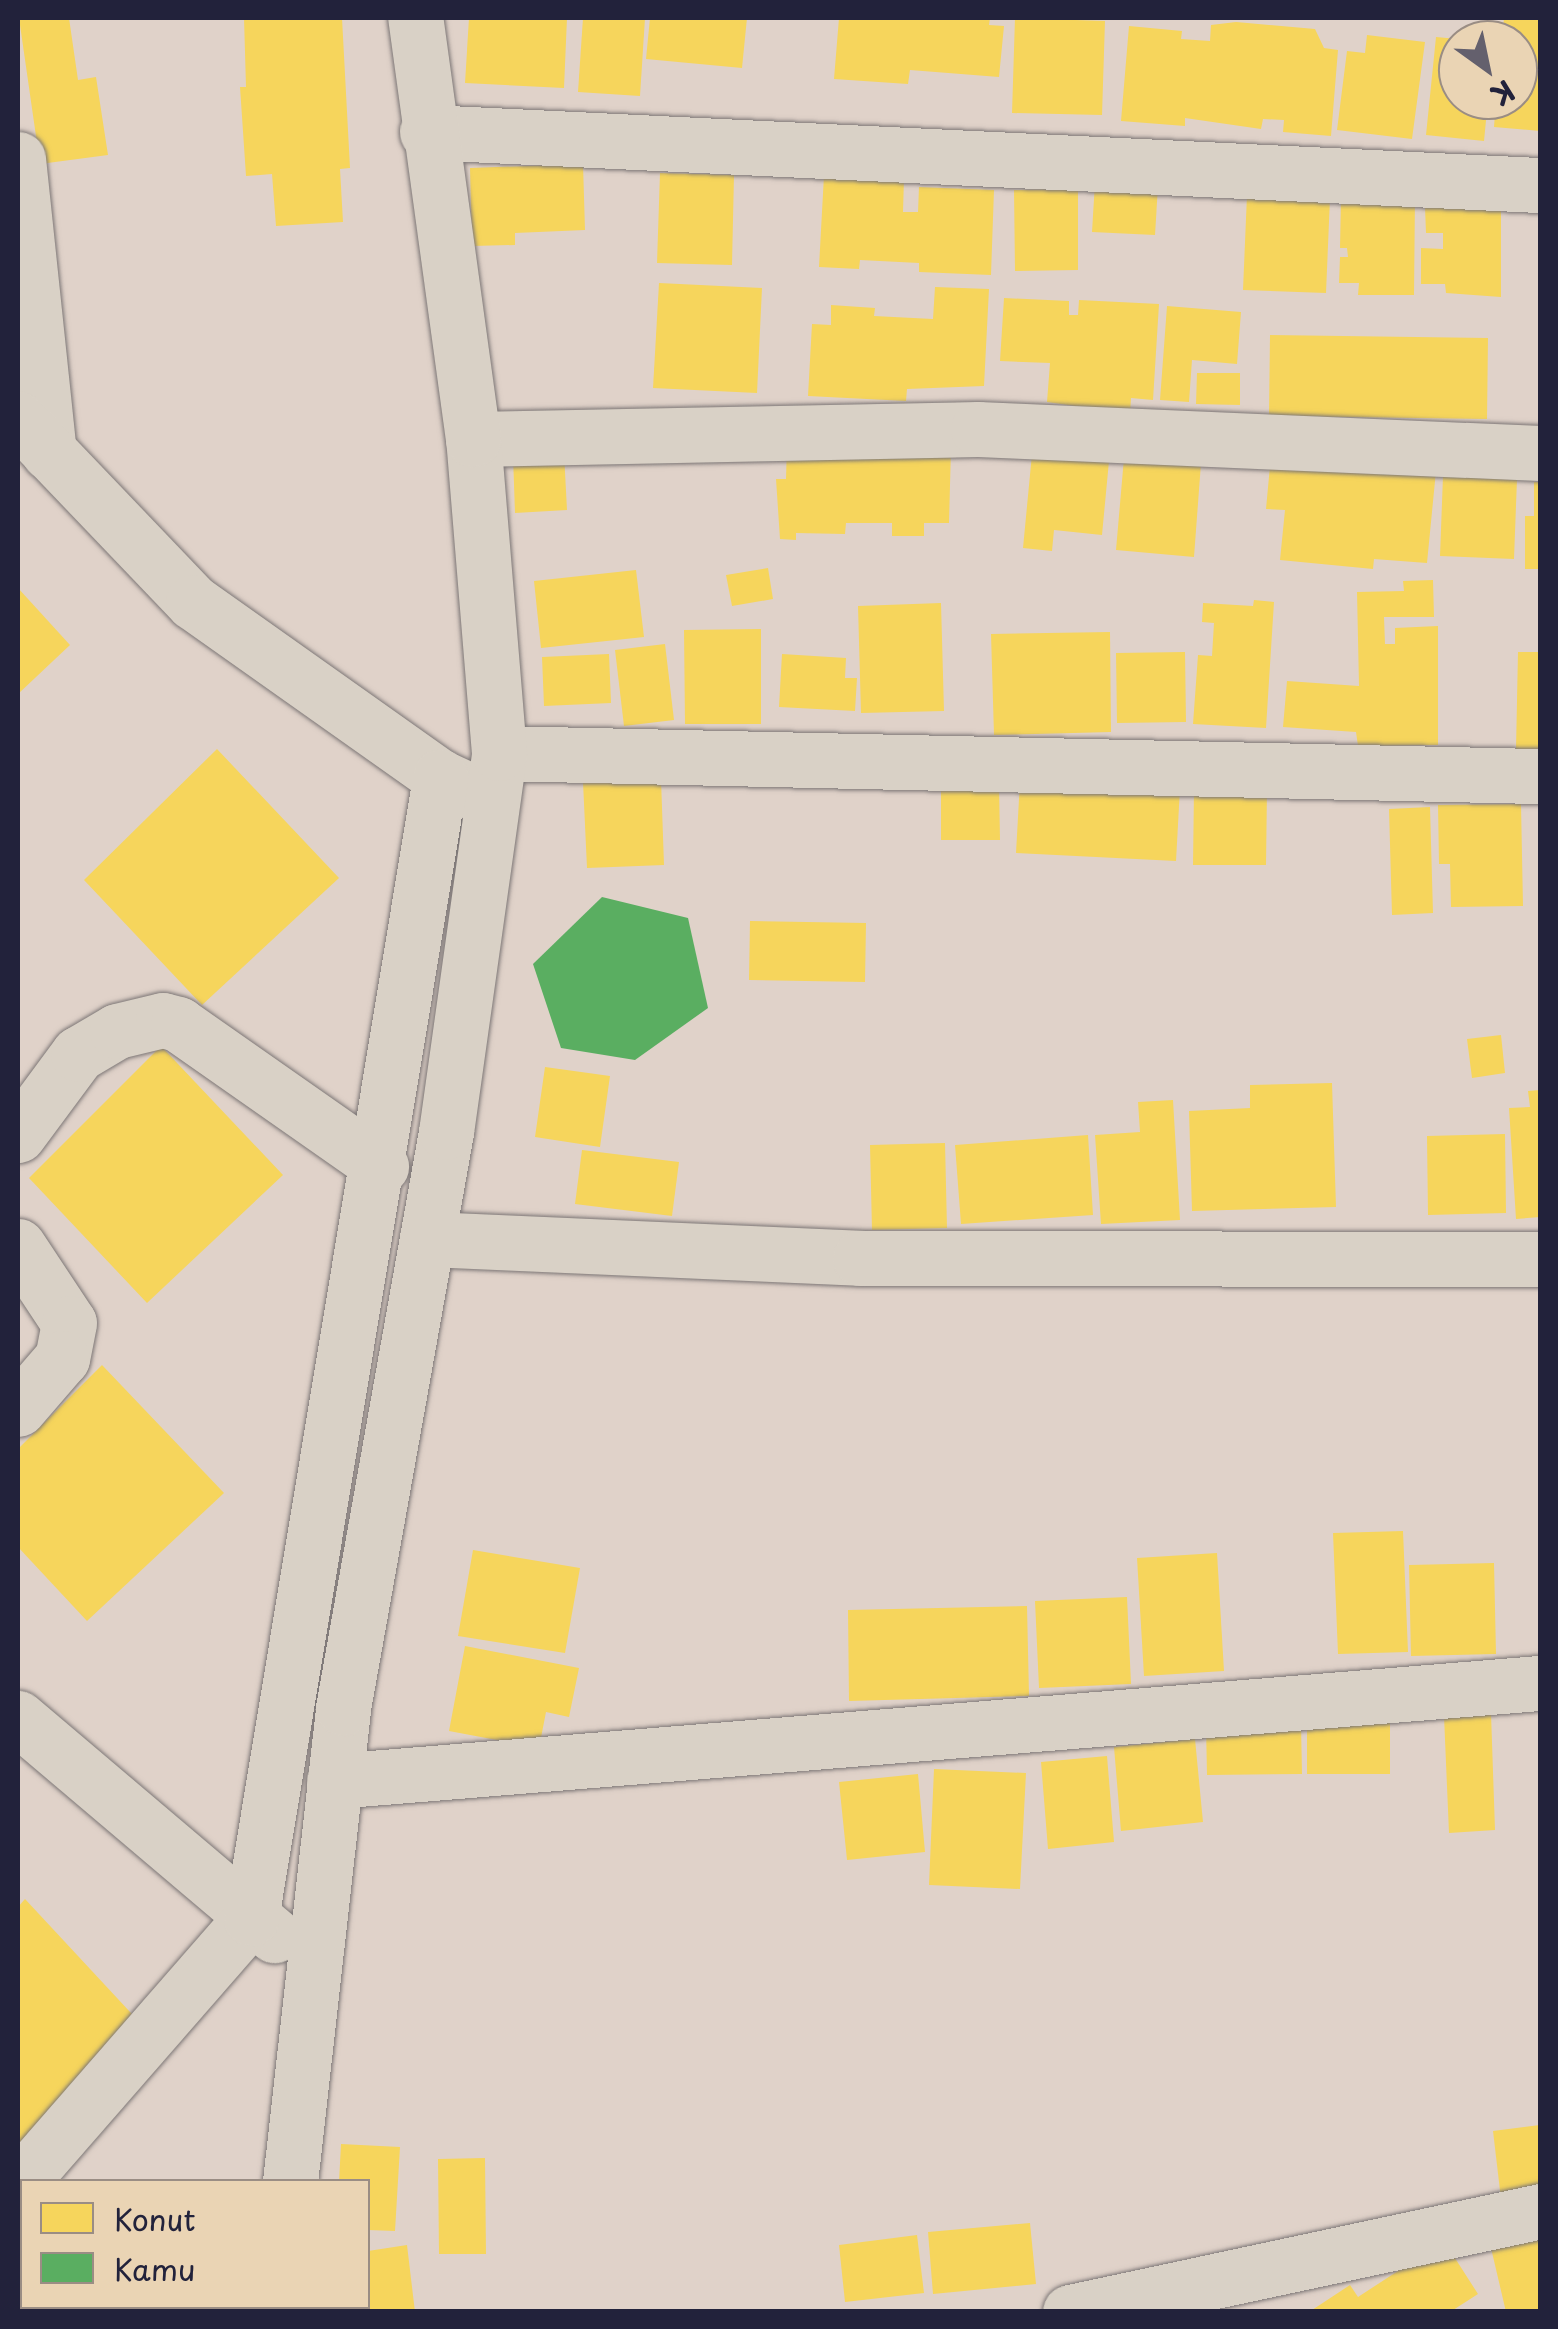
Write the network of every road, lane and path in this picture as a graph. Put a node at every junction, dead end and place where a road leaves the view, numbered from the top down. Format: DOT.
graph roads {
  1 [pos="415,18"];
  2 [pos="427,132"];
  3 [pos="18,159"];
  4 [pos="1540,185"];
  5 [pos="33,436"];
  6 [pos="473,440"];
  7 [pos="1540,454"];
  8 [pos="1540,776"];
  9 [pos="440,777"];
  10 [pos="496,778"];
  11 [pos="18,1135"];
  12 [pos="381,1166"];
  13 [pos="427,1239"];
  14 [pos="18,1246"];
  15 [pos="1540,1259"];
  16 [pos="18,1409"];
  17 [pos="1540,1683"];
  18 [pos="18,1718"];
  19 [pos="334,1781"];
  20 [pos="251,1918"];
  21 [pos="314,1962"];
  22 [pos="23,2179"];
  23 [pos="290,2179"];
  24 [pos="1540,2212"];
  25 [pos="1070,2312"];
  1 -- 2 [label="street"];
  2 -- 4 [label="street"];
  2 -- 6 [label="street"];
  3 -- 5 [label="street"];
  5 -- 9 [label="street"];
  6 -- 7 [label="street"];
  6 -- 10 [label="street"];
  8 -- 10 [label="street"];
  9 -- 10 [label="street"];
  9 -- 12 [label="street"];
  10 -- 13 [label="street"];
  11 -- 12 [label="street"];
  12 -- 20 [label="street"];
  13 -- 15 [label="street"];
  13 -- 19 [label="street"];
  14 -- 16 [label="street"];
  17 -- 19 [label="street"];
  18 -- 20 [label="street"];
  19 -- 21 [label="street"];
  20 -- 21 [label="street"];
  20 -- 22 [label="street"];
  21 -- 23 [label="street"];
  24 -- 25 [label="street"];
}
